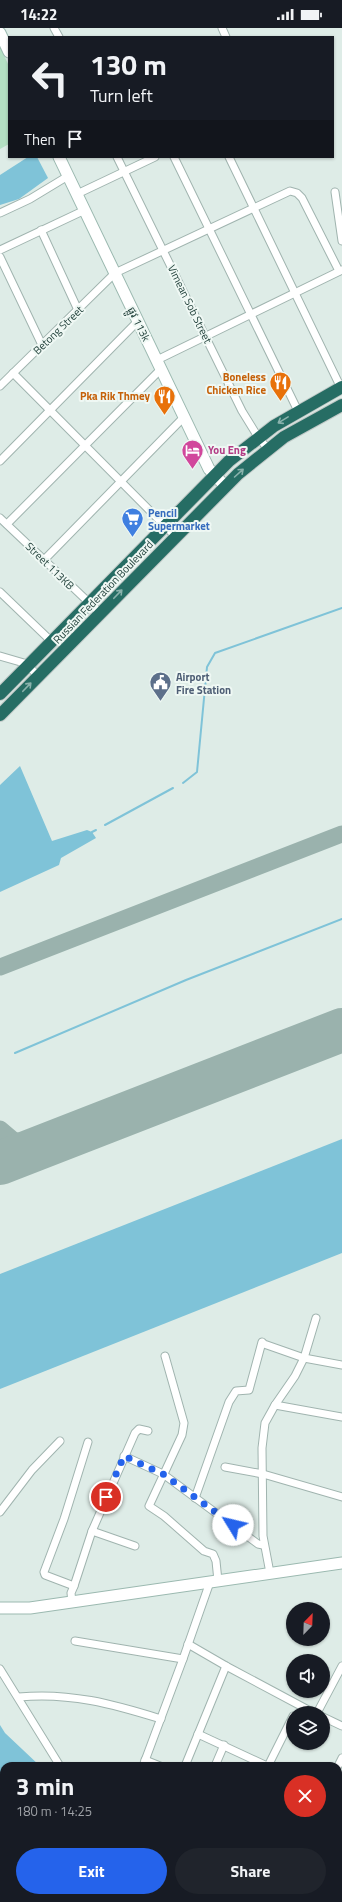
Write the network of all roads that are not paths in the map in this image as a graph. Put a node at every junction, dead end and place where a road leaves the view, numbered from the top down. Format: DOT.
graph roads {
  1 [pos="0,33"];
  2 [pos="8,50"];
  3 [pos="59,158"];
  4 [pos="118,158"];
  5 [pos="153,158"];
  6 [pos="174,158"];
  7 [pos="229,158"];
  8 [pos="125,173"];
  9 [pos="68,176"];
  10 [pos="335,192"];
  11 [pos="77,194"];
  12 [pos="254,209"];
  13 [pos="85,210"];
  14 [pos="0,213"];
  15 [pos="41,230"];
  16 [pos="209,230"];
  17 [pos="342,241"];
  18 [pos="0,250"];
  19 [pos="165,252"];
  20 [pos="0,257"];
  21 [pos="340,270"];
  22 [pos="115,274"];
  23 [pos="294,293"];
  24 [pos="78,310"];
  25 [pos="249,315"];
  26 [pos="138,321"];
  27 [pos="205,336"];
  28 [pos="42,345"];
  29 [pos="159,365"];
  30 [pos="13,373"];
  31 [pos="0,386"];
  32 [pos="341,388"];
  33 [pos="342,405"];
  34 [pos="51,411"];
  35 [pos="298,411"];
  36 [pos="184,417"];
  37 [pos="258,437"];
  38 [pos="86,446"];
  39 [pos="268,448"];
  40 [pos="0,461"];
  41 [pos="214,475"];
  42 [pos="121,481"];
  43 [pos="225,486"];
  44 [pos="0,518"];
  45 [pos="7,524"];
  46 [pos="165,525"];
  47 [pos="175,536"];
  48 [pos="44,560"];
  49 [pos="0,592"];
  50 [pos="89,603"];
  51 [pos="100,613"];
  52 [pos="52,641"];
  53 [pos="0,656"];
  54 [pos="27,666"];
  55 [pos="38,676"];
  56 [pos="0,694"];
  57 [pos="0,715"];
  58 [pos="316,1318"];
  59 [pos="165,1356"];
  60 [pos="304,1358"];
  61 [pos="342,1366"];
  62 [pos="275,1405"];
  63 [pos="342,1417"];
  64 [pos="148,1431"];
  65 [pos="60,1441"];
  66 [pos="88,1442"];
  67 [pos="124,1456"];
  68 [pos="225,1467"];
  69 [pos="163,1474"];
  70 [pos="263,1474"];
  71 [pos="342,1497"];
  72 [pos="195,1498"];
  73 [pos="0,1512"];
  74 [pos="92,1531"];
  75 [pos="263,1545"];
  76 [pos="135,1546"];
  77 [pos="342,1562"];
  78 [pos="270,1573"];
  79 [pos="214,1581"];
  80 [pos="74,1586"];
  81 [pos="72,1602"];
  82 [pos="0,1608"];
  83 [pos="74,1641"];
  84 [pos="188,1644"];
  85 [pos="183,1659"];
  86 [pos="226,1666"];
  87 [pos="342,1666"];
  88 [pos="0,1669"];
  89 [pos="19,1697"];
  90 [pos="298,1705"];
  91 [pos="320,1706"];
  92 [pos="161,1719"];
  93 [pos="330,1720"];
  94 [pos="342,1726"];
  95 [pos="286,1730"];
  96 [pos="198,1734"];
  97 [pos="224,1745"];
  98 [pos="58,1762"];
  99 [pos="144,1762"];
  100 [pos="187,1762"];
  101 [pos="217,1762"];
  102 [pos="260,1762"];
  103 [pos="270,1762"];
  1 -- 2 [label="street"];
  3 -- 9 [label="street, ផ្លូវ 113k"];
  4 -- 8 [label="street, Vimean Sob Street"];
  5 -- 8 [label="street"];
  6 -- 16 [label="street"];
  7 -- 12 [label="street"];
  8 -- 11 [label="street"];
  8 -- 19 [label="street, Vimean Sob Street"];
  9 -- 11 [label="street, ផ្លូវ 113k"];
  9 -- 14 [label="street"];
  10 -- 17 [label="street"];
  11 -- 13 [label="street, ផ្លូវ 113k"];
  12 -- 16 [label="street"];
  12 -- 21 [label="street"];
  12 -- 23 [label="street"];
  13 -- 15 [label="street"];
  13 -- 22 [label="street, ផ្លូវ 113k"];
  15 -- 18 [label="street"];
  15 -- 24 [label="street"];
  16 -- 19 [label="street"];
  16 -- 25 [label="street"];
  19 -- 22 [label="street"];
  19 -- 27 [label="street, Vimean Sob Street"];
  20 -- 28 [label="street"];
  21 -- 23 [label="street"];
  22 -- 24 [label="street, Betong Street"];
  22 -- 26 [label="street, ផ្លូវ 113k"];
  23 -- 25 [label="street"];
  23 -- 32 [label="street"];
  24 -- 28 [label="street, Betong Street"];
  25 -- 27 [label="street"];
  25 -- 35 [label="street"];
  26 -- 29 [label="street, ផ្លូវ 113k"];
  26 -- 34 [label="street"];
  27 -- 29 [label="street"];
  27 -- 37 [label="street, Vimean Sob Street"];
  28 -- 30 [label="street, Betong Street"];
  29 -- 36 [label="street, ផ្លូវ 113k"];
  29 -- 38 [label="street"];
  30 -- 31 [label="street, Betong Street"];
  30 -- 34 [label="street"];
  32 -- 35 [label="highway, Russian Federation Boulevard"];
  33 -- 39 [label="highway, Russian Federation Boulevard"];
  34 -- 38 [label="street"];
  34 -- 40 [label="street"];
  35 -- 37 [label="highway, Russian Federation Boulevard, one-way"];
  36 -- 41 [label="street, ផ្លូវ 113k"];
  36 -- 42 [label="street"];
  37 -- 39 [label="street, Vimean Sob Street"];
  37 -- 41 [label="highway, Russian Federation Boulevard"];
  38 -- 42 [label="street"];
  38 -- 45 [label="street"];
  43 -- 39 [label="highway, Russian Federation Boulevard, one-way"];
  41 -- 43 [label="street, ផ្លូវ 113k"];
  41 -- 46 [label="highway, Russian Federation Boulevard"];
  42 -- 46 [label="street"];
  42 -- 48 [label="street"];
  43 -- 47 [label="highway, Russian Federation Boulevard"];
  44 -- 45 [label="street, Street 113KB"];
  45 -- 48 [label="street, Street 113KB"];
  46 -- 47 [label="street"];
  46 -- 50 [label="highway, Russian Federation Boulevard"];
  51 -- 47 [label="highway, Russian Federation Boulevard, one-way"];
  48 -- 50 [label="street, Street 113KB"];
  49 -- 52 [label="street"];
  50 -- 51 [label="street, Street 113KB"];
  50 -- 52 [label="highway, Russian Federation Boulevard"];
  51 -- 55 [label="highway, Russian Federation Boulevard"];
  52 -- 54 [label="highway, Russian Federation Boulevard"];
  53 -- 54 [label="street"];
  54 -- 55 [label="street"];
  54 -- 56 [label="highway, Russian Federation Boulevard"];
  57 -- 55 [label="highway, Russian Federation Boulevard, one-way"];
  58 -- 60 [label="street"];
  59 -- 69 [label="street"];
  60 -- 61 [label="street"];
  60 -- 62 [label="street"];
  60 -- 72 [label="street"];
  62 -- 63 [label="street"];
  62 -- 70 [label="street"];
  64 -- 67 [label="street"];
  65 -- 73 [label="street"];
  66 -- 80 [label="street"];
  67 -- 69 [label="street"];
  67 -- 74 [label="street"];
  68 -- 70 [label="street"];
  69 -- 72 [label="street"];
  69 -- 79 [label="street"];
  70 -- 71 [label="street"];
  70 -- 75 [label="street"];
  72 -- 75 [label="street"];
  74 -- 76 [label="street"];
  74 -- 80 [label="street"];
  75 -- 78 [label="street"];
  77 -- 78 [label="street"];
  78 -- 79 [label="street"];
  79 -- 81 [label="street"];
  79 -- 84 [label="street"];
  80 -- 81 [label="street"];
  81 -- 82 [label="street"];
  83 -- 85 [label="street"];
  84 -- 85 [label="street"];
  84 -- 86 [label="street"];
  85 -- 92 [label="street"];
  86 -- 90 [label="street"];
  86 -- 96 [label="street"];
  87 -- 91 [label="street"];
  88 -- 89 [label="street"];
  89 -- 92 [label="street"];
  89 -- 98 [label="street"];
  92 -- 99 [label="street"];
  93 -- 94 [label="street"];
  95 -- 103 [label="street"];
  96 -- 97 [label="street"];
  96 -- 100 [label="street"];
  97 -- 101 [label="street"];
  97 -- 102 [label="street"];
}
